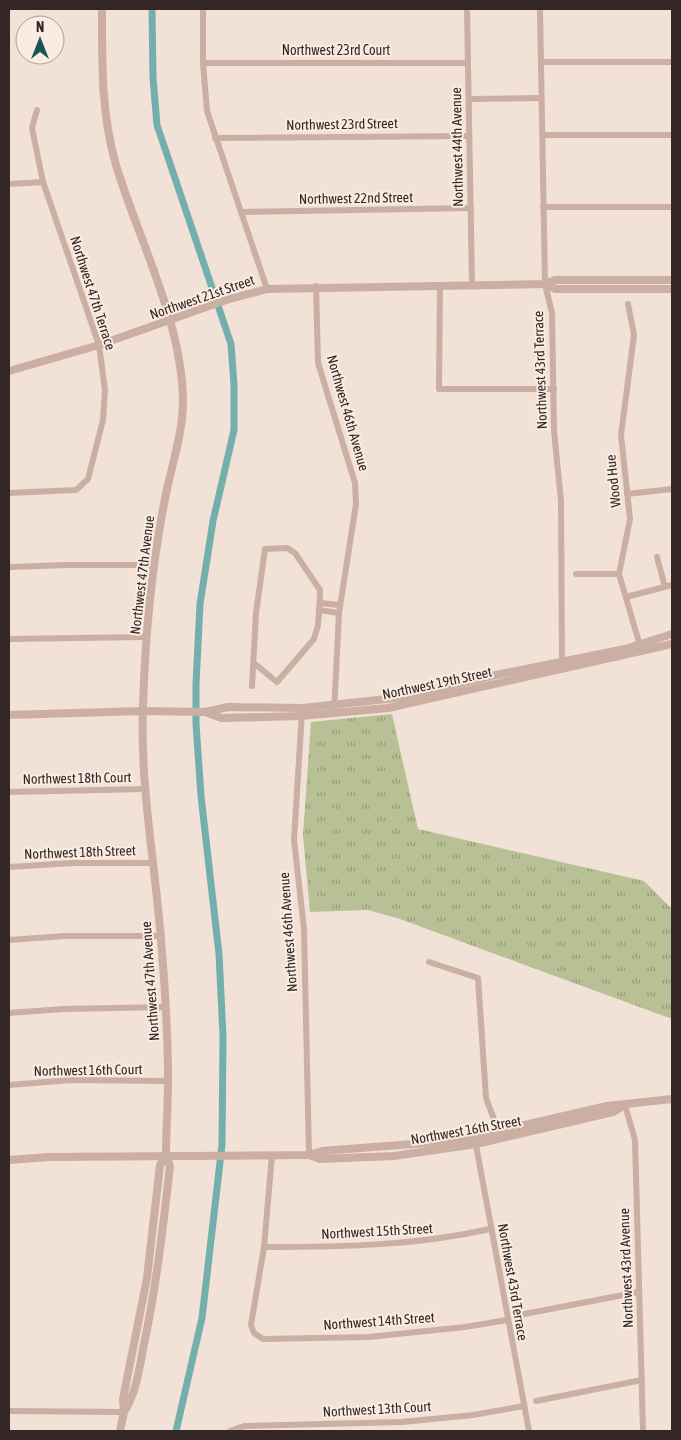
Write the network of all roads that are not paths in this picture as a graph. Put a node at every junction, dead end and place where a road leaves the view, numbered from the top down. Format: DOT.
graph roads {
  1 [pos="102,9"];
  2 [pos="204,9"];
  3 [pos="467,9"];
  4 [pos="540,9"];
  5 [pos="542,62"];
  6 [pos="672,62"];
  7 [pos="203,63"];
  8 [pos="468,63"];
  9 [pos="541,98"];
  10 [pos="469,99"];
  11 [pos="37,110"];
  12 [pos="543,135"];
  13 [pos="672,135"];
  14 [pos="469,136"];
  15 [pos="215,138"];
  16 [pos="43,182"];
  17 [pos="9,184"];
  18 [pos="543,207"];
  19 [pos="672,207"];
  20 [pos="471,208"];
  21 [pos="241,212"];
  22 [pos="672,280"];
  23 [pos="472,284"];
  24 [pos="545,284"];
  25 [pos="440,285"];
  26 [pos="316,286"];
  27 [pos="267,289"];
  28 [pos="672,289"];
  29 [pos="628,304"];
  30 [pos="171,321"];
  31 [pos="99,345"];
  32 [pos="9,371"];
  33 [pos="554,389"];
  34 [pos="672,489"];
  35 [pos="9,493"];
  36 [pos="627,494"];
  37 [pos="657,557"];
  38 [pos="154,565"];
  39 [pos="9,567"];
  40 [pos="576,574"];
  41 [pos="619,574"];
  42 [pos="672,585"];
  43 [pos="665,587"];
  44 [pos="626,597"];
  45 [pos="320,606"];
  46 [pos="340,606"];
  47 [pos="339,613"];
  48 [pos="672,634"];
  49 [pos="146,637"];
  50 [pos="9,639"];
  51 [pos="672,644"];
  52 [pos="641,649"];
  53 [pos="254,663"];
  54 [pos="562,666"];
  55 [pos="252,686"];
  56 [pos="334,709"];
  57 [pos="142,711"];
  58 [pos="302,712"];
  59 [pos="9,715"];
  60 [pos="145,789"];
  61 [pos="9,792"];
  62 [pos="152,863"];
  63 [pos="9,867"];
  64 [pos="161,936"];
  65 [pos="9,940"];
  66 [pos="429,962"];
  67 [pos="166,1007"];
  68 [pos="9,1013"];
  69 [pos="168,1081"];
  70 [pos="9,1085"];
  71 [pos="672,1099"];
  72 [pos="625,1105"];
  73 [pos="500,1135"];
  74 [pos="475,1140"];
  75 [pos="272,1155"];
  76 [pos="309,1155"];
  77 [pos="166,1156"];
  78 [pos="9,1160"];
  79 [pos="155,1220"];
  80 [pos="164,1221"];
  81 [pos="490,1230"];
  82 [pos="264,1247"];
  83 [pos="639,1292"];
  84 [pos="519,1315"];
  85 [pos="507,1320"];
  86 [pos="131,1365"];
  87 [pos="139,1367"];
  88 [pos="642,1380"];
  89 [pos="536,1401"];
  90 [pos="524,1406"];
  91 [pos="9,1410"];
  92 [pos="124,1412"];
  93 [pos="120,1431"];
  94 [pos="230,1431"];
  95 [pos="529,1431"];
  96 [pos="643,1431"];
  1 -- 30 [label="street, Northwest 47th Avenue"];
  2 -- 7 [label="street"];
  3 -- 8 [label="street, Northwest 44th Avenue"];
  4 -- 5 [label="street, Northwest 43rd Terrace"];
  5 -- 6 [label="street"];
  5 -- 9 [label="street, Northwest 43rd Terrace"];
  7 -- 8 [label="street, Northwest 23rd Court"];
  7 -- 15 [label="street"];
  8 -- 10 [label="street, Northwest 44th Avenue"];
  9 -- 10 [label="street"];
  9 -- 12 [label="street, Northwest 43rd Terrace"];
  10 -- 14 [label="street, Northwest 44th Avenue"];
  11 -- 16 [label="street, Northwest 47th Terrace"];
  12 -- 13 [label="street"];
  12 -- 18 [label="street, Northwest 43rd Terrace"];
  14 -- 15 [label="street, Northwest 23rd Street"];
  14 -- 20 [label="street, Northwest 44th Avenue"];
  15 -- 21 [label="street"];
  16 -- 17 [label="street"];
  16 -- 31 [label="street, Northwest 47th Terrace"];
  18 -- 19 [label="street"];
  18 -- 24 [label="street, Northwest 43rd Terrace"];
  20 -- 21 [label="street, Northwest 22nd Street"];
  20 -- 23 [label="street, Northwest 44th Avenue"];
  21 -- 27 [label="street"];
  22 -- 24 [label="street, Northwest 21st Street"];
  23 -- 24 [label="street, Northwest 21st Street"];
  23 -- 25 [label="street, Northwest 21st Street"];
  24 -- 28 [label="street, Northwest 21st Street"];
  24 -- 33 [label="street, Northwest 43rd Terrace"];
  25 -- 26 [label="street, Northwest 21st Street"];
  25 -- 33 [label="street"];
  26 -- 27 [label="street, Northwest 21st Street"];
  26 -- 46 [label="street, Northwest 46th Avenue"];
  27 -- 30 [label="street, Northwest 21st Street"];
  29 -- 36 [label="street, Wood Hue"];
  30 -- 31 [label="street, Northwest 21st Street"];
  30 -- 38 [label="street, Northwest 47th Avenue"];
  31 -- 32 [label="street, Northwest 21st Street"];
  31 -- 35 [label="street, Northwest 47th Terrace"];
  33 -- 54 [label="street, Northwest 43rd Terrace"];
  34 -- 36 [label="street"];
  36 -- 41 [label="street, Wood Hue"];
  37 -- 43 [label="street"];
  38 -- 39 [label="street"];
  38 -- 49 [label="street, Northwest 47th Avenue"];
  40 -- 41 [label="street"];
  41 -- 44 [label="street, Wood Hue"];
  42 -- 43 [label="street"];
  43 -- 44 [label="street"];
  44 -- 52 [label="street, Wood Hue"];
  45 -- 46 [label="street"];
  45 -- 47 [label="street"];
  45 -- 53 [label="street"];
  45 -- 53 [label="street"];
  46 -- 47 [label="street, Northwest 46th Avenue"];
  47 -- 56 [label="street, Northwest 46th Avenue"];
  48 -- 52 [label="street, Northwest 19th Street"];
  49 -- 50 [label="street"];
  49 -- 57 [label="street, Northwest 47th Avenue"];
  51 -- 52 [label="street, Northwest 19th Street"];
  52 -- 54 [label="street, Northwest 19th Street"];
  53 -- 55 [label="street"];
  54 -- 56 [label="street, Northwest 19th Street"];
  56 -- 58 [label="street, Northwest 19th Street"];
  57 -- 58 [label="street, Northwest 19th Street"];
  57 -- 59 [label="street, Northwest 19th Street"];
  57 -- 60 [label="street, Northwest 47th Avenue"];
  58 -- 76 [label="street, Northwest 46th Avenue"];
  60 -- 61 [label="street, Northwest 18th Court"];
  60 -- 62 [label="street, Northwest 47th Avenue"];
  62 -- 63 [label="street, Northwest 18th Street"];
  62 -- 64 [label="street, Northwest 47th Avenue"];
  64 -- 65 [label="street"];
  64 -- 67 [label="street, Northwest 47th Avenue"];
  66 -- 73 [label="street"];
  67 -- 68 [label="street"];
  67 -- 69 [label="street, Northwest 47th Avenue"];
  69 -- 70 [label="street, Northwest 16th Court"];
  69 -- 77 [label="street, Northwest 47th Avenue"];
  71 -- 72 [label="street, Northwest 16th Street"];
  72 -- 73 [label="street, Northwest 16th Street"];
  72 -- 83 [label="street, Northwest 43rd Avenue"];
  73 -- 74 [label="street, Northwest 16th Street"];
  74 -- 76 [label="street, Northwest 16th Street"];
  74 -- 81 [label="street, Northwest 43rd Terrace"];
  75 -- 76 [label="street, Northwest 16th Street"];
  75 -- 77 [label="street, Northwest 16th Street"];
  75 -- 82 [label="street"];
  77 -- 78 [label="street, Northwest 16th Street"];
  77 -- 79 [label="street, Northwest 47th Avenue"];
  77 -- 80 [label="street, Northwest 47th Avenue"];
  79 -- 80 [label="street"];
  79 -- 86 [label="street, Northwest 47th Avenue"];
  80 -- 87 [label="street, Northwest 47th Avenue"];
  81 -- 82 [label="street, Northwest 15th Street"];
  81 -- 85 [label="street, Northwest 43rd Terrace"];
  82 -- 85 [label="street, Northwest 14th Street"];
  83 -- 84 [label="street"];
  83 -- 88 [label="street, Northwest 43rd Avenue"];
  85 -- 90 [label="street, Northwest 43rd Terrace"];
  86 -- 87 [label="street"];
  86 -- 92 [label="street, Northwest 47th Avenue"];
  87 -- 92 [label="street, Northwest 47th Avenue"];
  88 -- 89 [label="street"];
  88 -- 96 [label="street, Northwest 43rd Avenue"];
  90 -- 94 [label="street, Northwest 13th Court"];
  90 -- 95 [label="street, Northwest 43rd Terrace"];
  91 -- 92 [label="street"];
  92 -- 93 [label="street, Northwest 47th Avenue"];
}
